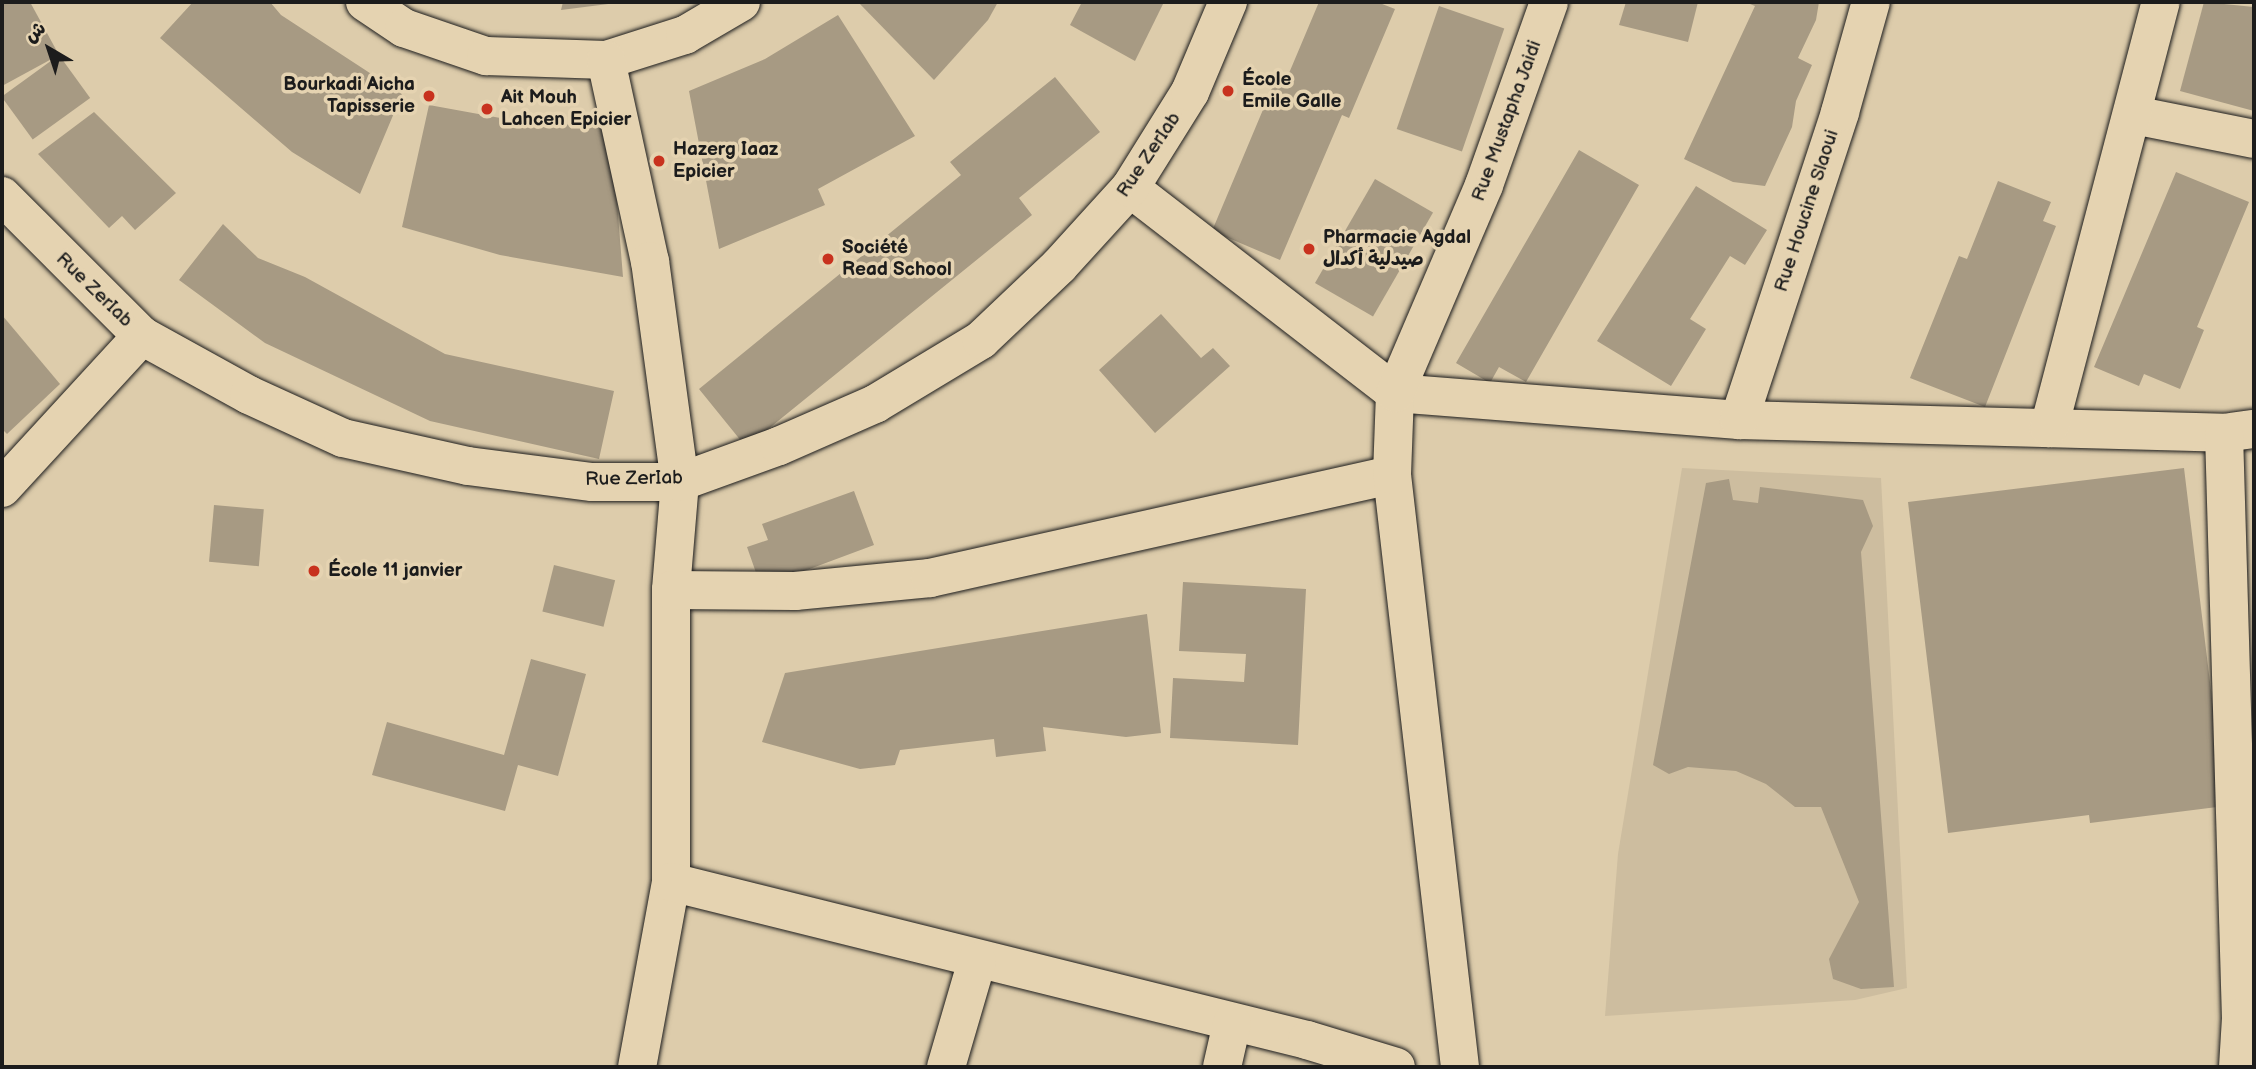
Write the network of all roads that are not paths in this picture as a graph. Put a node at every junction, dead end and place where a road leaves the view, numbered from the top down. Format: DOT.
graph roads {
  1 [pos="365,2"];
  2 [pos="741,2"];
  3 [pos="1228,2"];
  4 [pos="1549,2"];
  5 [pos="1871,2"];
  6 [pos="2161,2"];
  7 [pos="606,60"];
  8 [pos="2134,115"];
  9 [pos="2254,139"];
  10 [pos="1130,188"];
  11 [pos="2,196"];
  12 [pos="142,336"];
  13 [pos="1395,393"];
  14 [pos="1739,420"];
  15 [pos="2049,428"];
  16 [pos="2239,431"];
  17 [pos="1392,475"];
  18 [pos="680,482"];
  19 [pos="2,488"];
  20 [pos="671,590"];
  21 [pos="671,882"];
  22 [pos="977,961"];
  23 [pos="1232,1023"];
  24 [pos="637,1067"];
  25 [pos="946,1067"];
  26 [pos="1222,1067"];
  27 [pos="1396,1067"];
  28 [pos="1460,1067"];
  29 [pos="2238,1067"];
  1 -- 7 [label="street"];
  2 -- 7 [label="street"];
  3 -- 10 [label="street, Rue ZerIab"];
  4 -- 13 [label="street, Rue Mustapha Jaidi"];
  5 -- 14 [label="street, Rue Houcine Slaoui"];
  6 -- 8 [label="street"];
  7 -- 18 [label="street"];
  8 -- 9 [label="street"];
  8 -- 15 [label="street"];
  10 -- 13 [label="street"];
  10 -- 18 [label="street, Rue ZerIab"];
  11 -- 12 [label="street, Rue ZerIab"];
  12 -- 18 [label="street, Rue ZerIab"];
  12 -- 19 [label="street"];
  13 -- 14 [label="street"];
  13 -- 17 [label="street"];
  14 -- 15 [label="street"];
  15 -- 16 [label="street"];
  16 -- 29 [label="street"];
  17 -- 20 [label="street"];
  17 -- 28 [label="street"];
  18 -- 20 [label="street"];
  20 -- 21 [label="street"];
  21 -- 22 [label="street"];
  21 -- 24 [label="street"];
  22 -- 23 [label="street"];
  22 -- 25 [label="street"];
  23 -- 26 [label="street"];
  23 -- 27 [label="street"];
}
